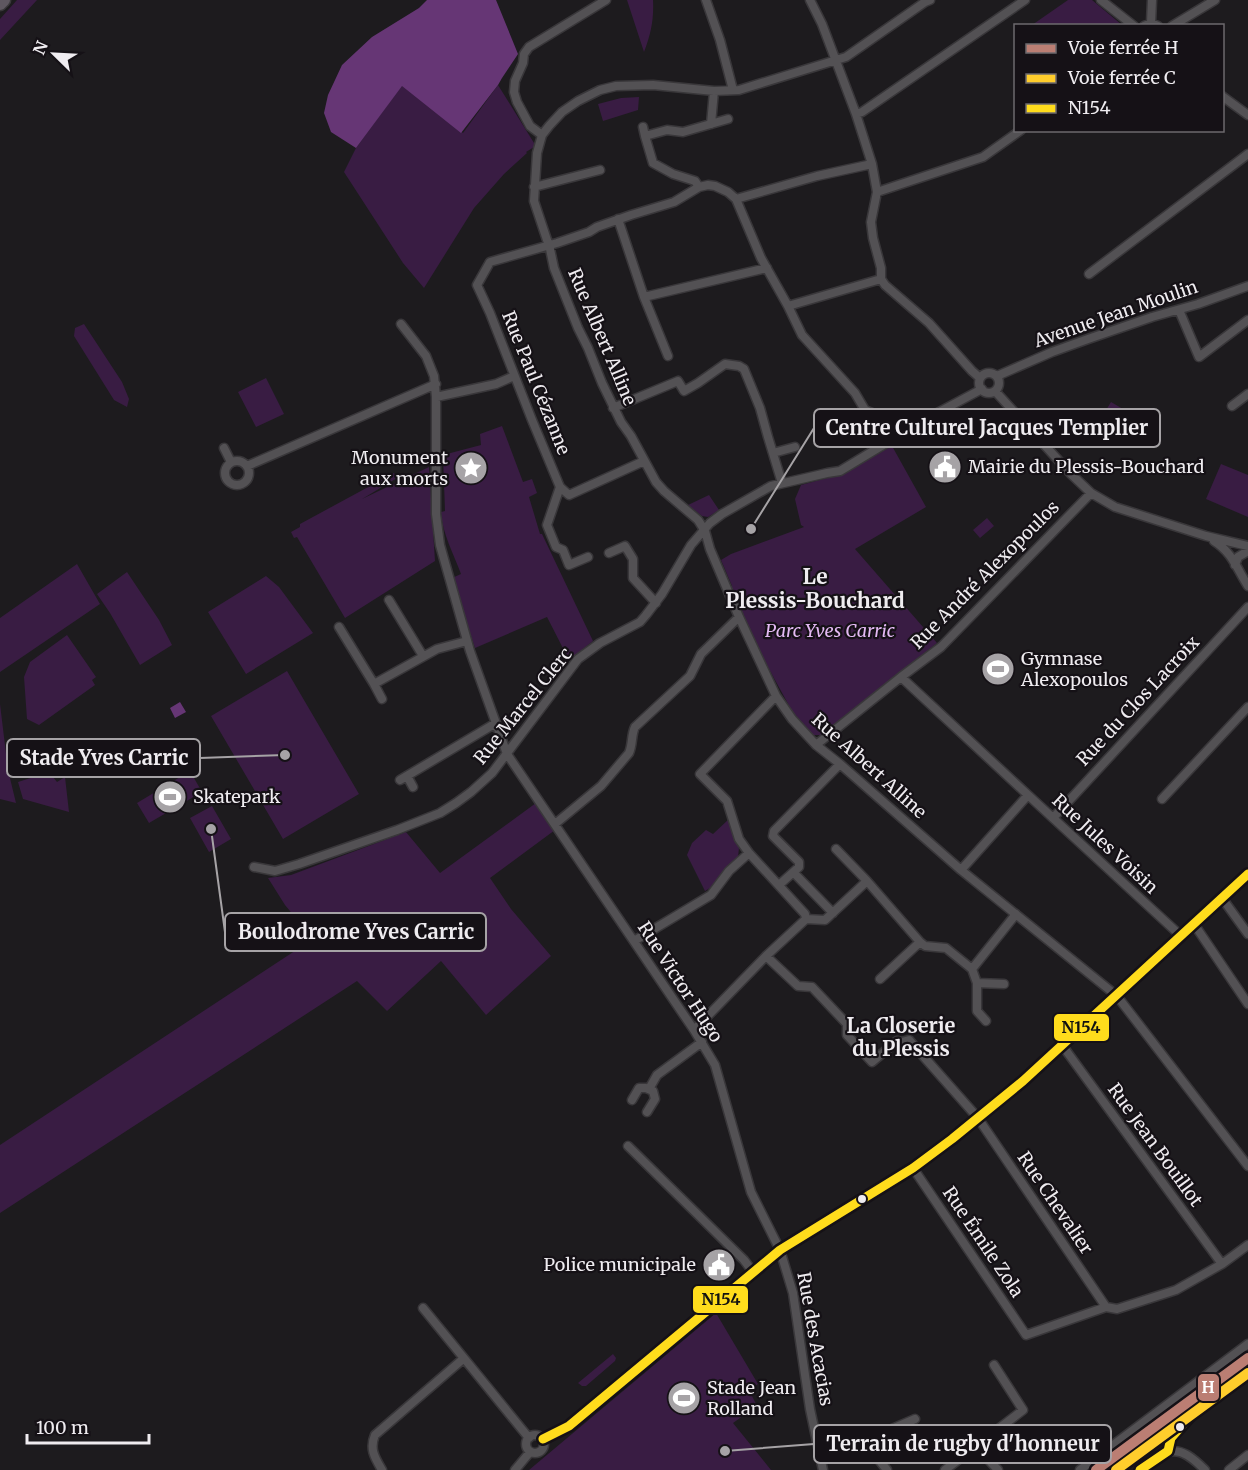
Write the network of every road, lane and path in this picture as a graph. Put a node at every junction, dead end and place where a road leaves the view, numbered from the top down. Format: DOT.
graph roads {
  1 [pos="4,0"];
  2 [pos="606,0"];
  3 [pos="706,0"];
  4 [pos="810,0"];
  5 [pos="1025,0"];
  6 [pos="1101,0"];
  7 [pos="1152,0"];
  8 [pos="1215,0"];
  9 [pos="927,1"];
  10 [pos="0,4"];
  11 [pos="1131,24"];
  12 [pos="1151,24"];
  13 [pos="1175,24"];
  14 [pos="836,60"];
  15 [pos="733,90"];
  16 [pos="714,91"];
  17 [pos="1224,97"];
  18 [pos="856,114"];
  19 [pos="1248,115"];
  20 [pos="728,119"];
  21 [pos="711,124"];
  22 [pos="1019,132"];
  23 [pos="542,135"];
  24 [pos="1248,154"];
  25 [pos="872,164"];
  26 [pos="600,170"];
  27 [pos="534,187"];
  28 [pos="699,187"];
  29 [pos="877,192"];
  30 [pos="736,199"];
  31 [pos="618,219"];
  32 [pos="549,246"];
  33 [pos="767,268"];
  34 [pos="1089,274"];
  35 [pos="881,279"];
  36 [pos="1248,286"];
  37 [pos="644,297"];
  38 [pos="788,306"];
  39 [pos="1179,310"];
  40 [pos="1248,320"];
  41 [pos="401,324"];
  42 [pos="668,356"];
  43 [pos="514,376"];
  44 [pos="997,376"];
  45 [pos="980,378"];
  46 [pos="436,384"];
  47 [pos="981,389"];
  48 [pos="995,391"];
  49 [pos="1248,394"];
  50 [pos="436,397"];
  51 [pos="1232,406"];
  52 [pos="613,408"];
  53 [pos="892,440"];
  54 [pos="795,447"];
  55 [pos="224,448"];
  56 [pos="773,453"];
  57 [pos="231,462"];
  58 [pos="644,462"];
  59 [pos="248,466"];
  60 [pos="782,483"];
  61 [pos="560,487"];
  62 [pos="1091,493"];
  63 [pos="705,531"];
  64 [pos="1206,536"];
  65 [pos="1248,546"];
  66 [pos="1248,551"];
  67 [pos="609,553"];
  68 [pos="588,557"];
  69 [pos="1235,565"];
  70 [pos="1248,586"];
  71 [pos="389,600"];
  72 [pos="656,603"];
  73 [pos="1248,607"];
  74 [pos="739,617"];
  75 [pos="339,627"];
  76 [pos="467,640"];
  77 [pos="423,656"];
  78 [pos="901,676"];
  79 [pos="374,684"];
  80 [pos="776,696"];
  81 [pos="382,699"];
  82 [pos="1248,707"];
  83 [pos="496,723"];
  84 [pos="816,745"];
  85 [pos="507,754"];
  86 [pos="840,764"];
  87 [pos="413,787"];
  88 [pos="1028,795"];
  89 [pos="1162,799"];
  90 [pos="1053,818"];
  91 [pos="555,824"];
  92 [pos="836,849"];
  93 [pos="749,853"];
  94 [pos="254,867"];
  95 [pos="961,870"];
  96 [pos="794,873"];
  97 [pos="1248,874"];
  98 [pos="867,881"];
  99 [pos="779,885"];
  100 [pos="1222,898"];
  101 [pos="833,913"];
  102 [pos="1016,914"];
  103 [pos="806,916"];
  104 [pos="1194,924"];
  105 [pos="1248,934"];
  106 [pos="1181,936"];
  107 [pos="634,941"];
  108 [pos="920,942"];
  109 [pos="766,956"];
  110 [pos="972,969"];
  111 [pos="880,979"];
  112 [pos="977,983"];
  113 [pos="1004,984"];
  114 [pos="1117,996"];
  115 [pos="1248,1004"];
  116 [pos="986,1021"];
  117 [pos="694,1030"];
  118 [pos="702,1042"];
  119 [pos="1062,1045"];
  120 [pos="649,1089"];
  121 [pos="632,1100"];
  122 [pos="647,1112"];
  123 [pos="978,1118"];
  124 [pos="628,1146"];
  125 [pos="1248,1166"];
  126 [pos="913,1168"];
  127 [pos="1248,1245"];
  128 [pos="780,1250"];
  129 [pos="1222,1264"];
  130 [pos="753,1272"];
  131 [pos="1106,1306"];
  132 [pos="423,1308"];
  133 [pos="1248,1344"];
  134 [pos="463,1359"];
  135 [pos="994,1365"];
  136 [pos="915,1419"];
  137 [pos="529,1438"];
  138 [pos="543,1439"];
  139 [pos="864,1441"];
  140 [pos="976,1446"];
  141 [pos="530,1452"];
  142 [pos="1248,1455"];
  143 [pos="821,1460"];
  144 [pos="382,1470"];
  145 [pos="515,1470"];
  146 [pos="824,1470"];
  147 [pos="887,1470"];
  148 [pos="945,1470"];
  149 [pos="998,1470"];
  150 [pos="1080,1470"];
  151 [pos="1140,1470"];
  152 [pos="1205,1470"];
  153 [pos="1229,1470"];
  1 -- 10 [label="highway"];
  2 -- 23 [label="street"];
  3 -- 15 [label="street"];
  4 -- 14 [label="street"];
  5 -- 18 [label="street"];
  6 -- 11 [label="street"];
  7 -- 12 [label="street"];
  8 -- 13 [label="street"];
  9 -- 14 [label="street"];
  14 -- 15 [label="street"];
  14 -- 18 [label="street"];
  15 -- 16 [label="street"];
  16 -- 21 [label="street"];
  16 -- 23 [label="street"];
  17 -- 19 [label="street"];
  18 -- 25 [label="street"];
  20 -- 21 [label="street"];
  21 -- 28 [label="street"];
  22 -- 29 [label="street"];
  23 -- 27 [label="street, Rue Albert Alline"];
  24 -- 34 [label="street"];
  25 -- 29 [label="street"];
  25 -- 30 [label="street"];
  26 -- 27 [label="street"];
  27 -- 32 [label="street, Rue Albert Alline"];
  28 -- 30 [label="street"];
  28 -- 31 [label="street"];
  29 -- 35 [label="street"];
  30 -- 33 [label="street"];
  31 -- 32 [label="street"];
  31 -- 37 [label="street"];
  32 -- 43 [label="street, Rue Paul Cézanne"];
  32 -- 52 [label="street, Rue Albert Alline"];
  33 -- 37 [label="street"];
  33 -- 38 [label="street"];
  35 -- 38 [label="street"];
  35 -- 45 [label="street"];
  36 -- 39 [label="street, Avenue Jean Moulin"];
  37 -- 42 [label="street"];
  38 -- 53 [label="street"];
  39 -- 40 [label="street"];
  39 -- 44 [label="street, Avenue Jean Moulin"];
  41 -- 46 [label="street, Rue Victor Hugo"];
  43 -- 50 [label="street"];
  43 -- 61 [label="street, Rue Paul Cézanne"];
  44 -- 45 [label="street"];
  44 -- 48 [label="street"];
  45 -- 47 [label="street"];
  46 -- 50 [label="street, Rue Victor Hugo"];
  46 -- 59 [label="street"];
  47 -- 48 [label="street"];
  47 -- 53 [label="street, Rue Marcel Clerc"];
  48 -- 62 [label="street"];
  49 -- 51 [label="street"];
  50 -- 76 [label="street, Rue Victor Hugo"];
  52 -- 56 [label="street"];
  52 -- 58 [label="street, Rue Albert Alline"];
  53 -- 60 [label="street, Rue Marcel Clerc"];
  54 -- 56 [label="street"];
  55 -- 57 [label="street"];
  56 -- 60 [label="street"];
  57 -- 59 [label="street"];
  57 -- 59 [label="street"];
  58 -- 61 [label="street"];
  58 -- 63 [label="street, Rue Albert Alline"];
  60 -- 63 [label="street, Rue Marcel Clerc"];
  61 -- 68 [label="street"];
  62 -- 64 [label="street"];
  62 -- 78 [label="street, Rue André Alexopoulos"];
  63 -- 72 [label="street, Rue Marcel Clerc"];
  63 -- 74 [label="street, Rue Albert Alline"];
  64 -- 65 [label="street"];
  64 -- 69 [label="street"];
  66 -- 69 [label="street"];
  67 -- 72 [label="street"];
  69 -- 70 [label="street"];
  71 -- 77 [label="street"];
  72 -- 85 [label="street, Rue Marcel Clerc"];
  73 -- 90 [label="street, Rue du Clos Lacroix"];
  74 -- 80 [label="street, Rue Albert Alline"];
  74 -- 91 [label="street"];
  75 -- 79 [label="street"];
  76 -- 77 [label="street"];
  76 -- 83 [label="street, Rue Victor Hugo"];
  77 -- 79 [label="street"];
  78 -- 84 [label="street, Rue André Alexopoulos"];
  78 -- 88 [label="street"];
  79 -- 81 [label="street"];
  80 -- 84 [label="street, Rue Albert Alline"];
  80 -- 93 [label="street"];
  82 -- 89 [label="street"];
  83 -- 85 [label="street, Rue Victor Hugo"];
  83 -- 87 [label="street"];
  84 -- 86 [label="street, Rue Albert Alline"];
  85 -- 91 [label="street, Rue Victor Hugo"];
  85 -- 94 [label="street, Rue Marcel Clerc"];
  86 -- 95 [label="street, Rue Albert Alline"];
  86 -- 96 [label="street"];
  88 -- 90 [label="street, Rue Jules Voisin"];
  88 -- 95 [label="street, Rue Jules Voisin"];
  90 -- 106 [label="street, Rue Jules Voisin"];
  91 -- 107 [label="street, Rue Victor Hugo"];
  92 -- 98 [label="street"];
  93 -- 99 [label="street"];
  93 -- 107 [label="street"];
  95 -- 102 [label="street, Rue Albert Alline"];
  96 -- 99 [label="street"];
  96 -- 101 [label="street"];
  97 -- 100 [label="street"];
  98 -- 101 [label="street"];
  98 -- 108 [label="street"];
  99 -- 103 [label="street"];
  100 -- 104 [label="street"];
  100 -- 105 [label="street"];
  101 -- 103 [label="street"];
  102 -- 110 [label="street"];
  102 -- 114 [label="street, Rue Albert Alline"];
  103 -- 109 [label="street"];
  104 -- 106 [label="street"];
  104 -- 115 [label="street"];
  106 -- 114 [label="street"];
  107 -- 117 [label="street, Rue Victor Hugo"];
  108 -- 110 [label="street"];
  108 -- 111 [label="street"];
  109 -- 117 [label="street"];
  109 -- 123 [label="street, Rue Chevalier"];
  110 -- 112 [label="street"];
  112 -- 113 [label="street"];
  112 -- 116 [label="street"];
  114 -- 119 [label="street"];
  114 -- 125 [label="street, Rue Albert Alline"];
  117 -- 118 [label="street, Rue Victor Hugo"];
  118 -- 120 [label="street"];
  118 -- 128 [label="street, Rue Victor Hugo"];
  119 -- 123 [label="street"];
  119 -- 129 [label="street, Rue Jean Bouillot"];
  120 -- 121 [label="street"];
  120 -- 122 [label="street"];
  123 -- 126 [label="street"];
  123 -- 131 [label="street, Rue Chevalier"];
  124 -- 130 [label="street"];
  126 -- 128 [label="street"];
  126 -- 131 [label="street, Rue Émile Zola"];
  127 -- 129 [label="street"];
  128 -- 130 [label="street"];
  128 -- 143 [label="street, Rue des Acacias"];
  129 -- 131 [label="street"];
  130 -- 138 [label="street"];
  132 -- 134 [label="street"];
  133 -- 150 [label="street"];
  134 -- 137 [label="street"];
  134 -- 144 [label="street"];
  135 -- 140 [label="street"];
  136 -- 139 [label="street"];
  137 -- 138 [label="street"];
  137 -- 141 [label="street"];
  138 -- 141 [label="street"];
  139 -- 143 [label="street"];
  139 -- 147 [label="street"];
  140 -- 148 [label="street"];
  140 -- 149 [label="street"];
  141 -- 145 [label="street"];
  142 -- 153 [label="street"];
  143 -- 146 [label="street, Rue des Acacias"];
  151 -- 152 [label="street"];
}
